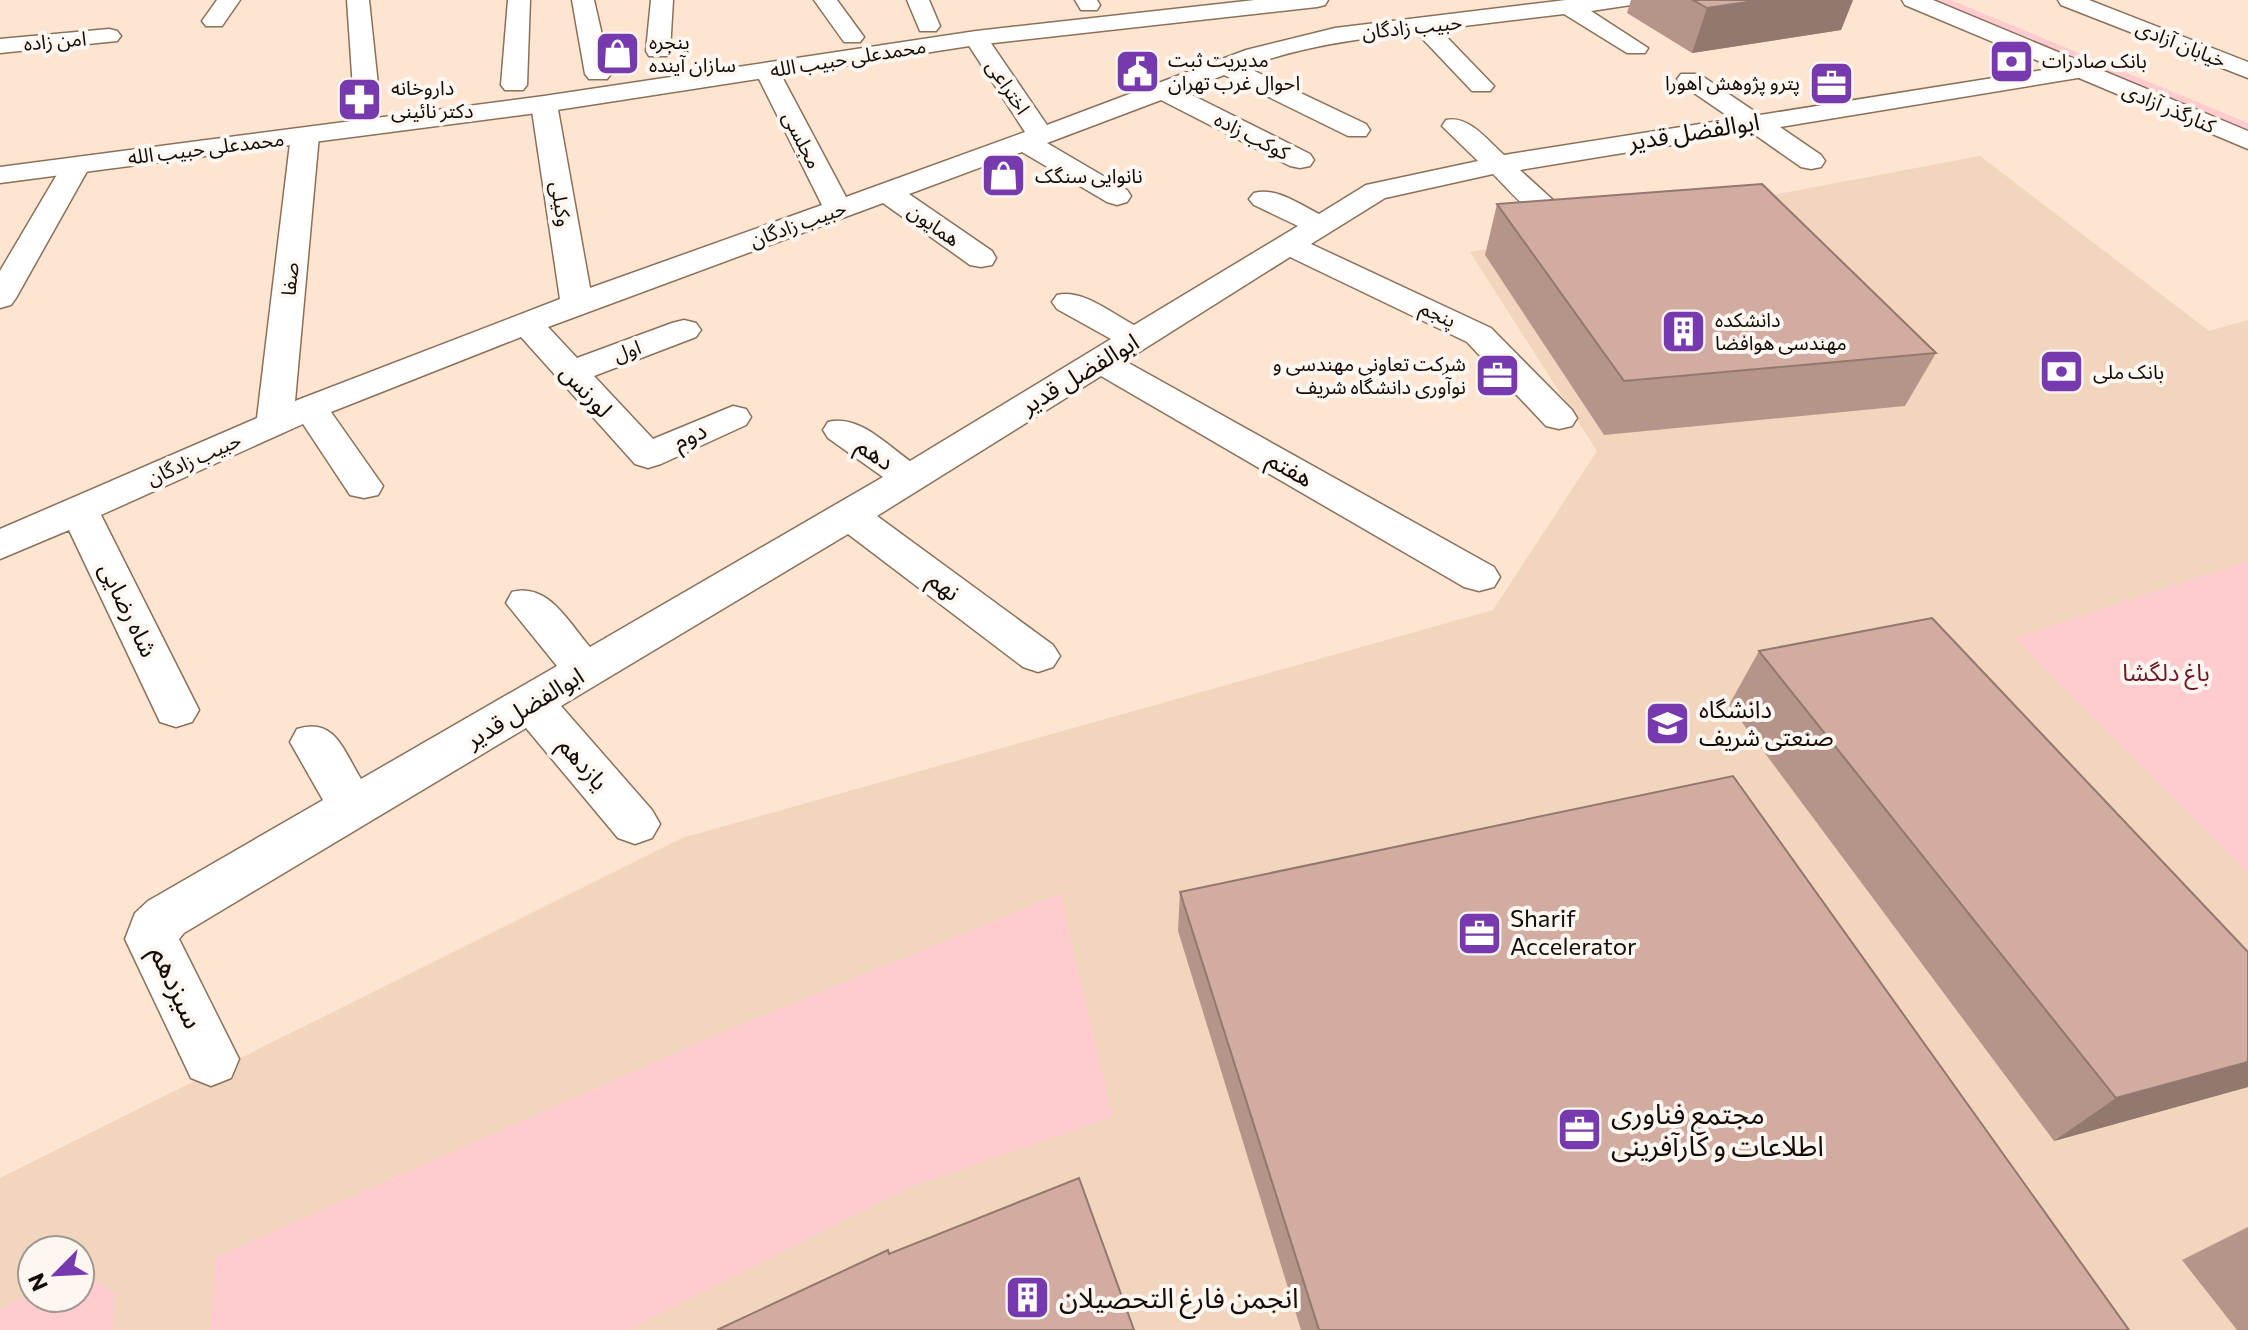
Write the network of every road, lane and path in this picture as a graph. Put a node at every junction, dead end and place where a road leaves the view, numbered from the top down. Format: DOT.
graph roads {
  1 [pos="229,0"];
  2 [pos="358,0"];
  3 [pos="519,0"];
  4 [pos="583,0"];
  5 [pos="662,0"];
  6 [pos="825,0"];
  7 [pos="918,0"];
  8 [pos="1139,0"];
  9 [pos="1317,0"];
  10 [pos="1326,0"];
  11 [pos="1623,0"];
  12 [pos="1913,0"];
  13 [pos="2069,0"];
  14 [pos="1088,3"];
  15 [pos="1570,8"];
  16 [pos="214,21"];
  17 [pos="928,26"];
  18 [pos="1423,26"];
  19 [pos="1335,35"];
  20 [pos="109,36"];
  21 [pos="852,37"];
  22 [pos="976,38"];
  23 [pos="0,46"];
  24 [pos="1636,48"];
  25 [pos="658,51"];
  26 [pos="1224,66"];
  27 [pos="767,71"];
  28 [pos="2081,71"];
  29 [pos="2248,71"];
  30 [pos="598,74"];
  31 [pos="1690,79"];
  32 [pos="514,85"];
  33 [pos="1481,86"];
  34 [pos="1162,90"];
  35 [pos="367,104"];
  36 [pos="544,104"];
  37 [pos="1752,122"];
  38 [pos="1455,126"];
  39 [pos="1357,130"];
  40 [pos="305,135"];
  41 [pos="1033,139"];
  42 [pos="2248,141"];
  43 [pos="76,153"];
  44 [pos="1300,160"];
  45 [pos="1811,161"];
  46 [pos="1497,165"];
  47 [pos="0,175"];
  48 [pos="887,192"];
  49 [pos="1117,196"];
  50 [pos="1264,199"];
  51 [pos="838,209"];
  52 [pos="1549,210"];
  53 [pos="1321,226"];
  54 [pos="1291,246"];
  55 [pos="981,258"];
  56 [pos="0,298"];
  57 [pos="1068,302"];
  58 [pos="577,304"];
  59 [pos="527,324"];
  60 [pos="684,330"];
  61 [pos="1136,340"];
  62 [pos="1102,362"];
  63 [pos="569,373"];
  64 [pos="310,408"];
  65 [pos="733,417"];
  66 [pos="1559,418"];
  67 [pos="275,422"];
  68 [pos="841,430"];
  69 [pos="648,456"];
  70 [pos="909,478"];
  71 [pos="364,486"];
  72 [pos="79,510"];
  73 [pos="850,515"];
  74 [pos="0,545"];
  75 [pos="1479,577"];
  76 [pos="527,603"];
  77 [pos="1038,656"];
  78 [pos="587,672"];
  79 [pos="532,704"];
  80 [pos="176,710"];
  81 [pos="313,742"];
  82 [pos="354,809"];
  83 [pos="635,824"];
  84 [pos="166,917"];
  85 [pos="211,1059"];
  1 -- 16 [label="street"];
  2 -- 35 [label="street"];
  3 -- 32 [label="street"];
  4 -- 30 [label="street"];
  5 -- 25 [label="street"];
  6 -- 21 [label="street"];
  7 -- 17 [label="street"];
  8 -- 14 [label="street, محمدعلی حبیب الله"];
  9 -- 22 [label="street, محمدعلی حبیب الله"];
  10 -- 19 [label="street"];
  11 -- 15 [label="street, حبیب زادگان"];
  12 -- 28 [label="street, کنارگذر آزادی"];
  13 -- 29 [label="street, خیابان آزادی"];
  14 -- 17 [label="street, محمدعلی حبیب الله"];
  15 -- 18 [label="street, حبیب زادگان"];
  15 -- 24 [label="street"];
  17 -- 21 [label="street, محمدعلی حبیب الله"];
  18 -- 19 [label="street, حبیب زادگان"];
  18 -- 33 [label="street"];
  19 -- 26 [label="street, حبیب زادگان"];
  20 -- 23 [label="street, امن زاده"];
  21 -- 30 [label="street, محمدعلی حبیب الله"];
  22 -- 27 [label="street, محمدعلی حبیب الله"];
  22 -- 41 [label="street, اختراعی"];
  26 -- 34 [label="street, حبیب زادگان"];
  26 -- 39 [label="street"];
  27 -- 36 [label="street, محمدعلی حبیب الله"];
  27 -- 51 [label="street, مجلسی"];
  28 -- 37 [label="street, ابوالفضل قدیر"];
  28 -- 42 [label="street, کنارگذر آزادی"];
  30 -- 32 [label="street, محمدعلی حبیب الله"];
  31 -- 37 [label="street"];
  32 -- 35 [label="street, محمدعلی حبیب الله"];
  34 -- 41 [label="street, حبیب زادگان"];
  34 -- 44 [label="street, کوکب زاده"];
  35 -- 43 [label="street, محمدعلی حبیب الله"];
  36 -- 40 [label="street, محمدعلی حبیب الله"];
  36 -- 58 [label="street, وکیلی"];
  37 -- 45 [label="street"];
  37 -- 46 [label="street, ابوالفضل قدیر"];
  38 -- 46 [label="street"];
  40 -- 43 [label="street, محمدعلی حبیب الله"];
  40 -- 67 [label="street, صفا"];
  41 -- 48 [label="street, حبیب زادگان"];
  41 -- 49 [label="street"];
  43 -- 47 [label="street, محمدعلی حبیب الله"];
  43 -- 56 [label="street"];
  46 -- 52 [label="street"];
  46 -- 53 [label="street, ابوالفضل قدیر"];
  48 -- 51 [label="street, حبیب زادگان"];
  48 -- 55 [label="street, همایون"];
  50 -- 53 [label="street"];
  51 -- 58 [label="street, حبیب زادگان"];
  53 -- 54 [label="street, ابوالفضل قدیر"];
  54 -- 61 [label="street, ابوالفضل قدیر"];
  54 -- 66 [label="street, پنجم"];
  57 -- 61 [label="street"];
  58 -- 59 [label="street, حبیب زادگان"];
  59 -- 63 [label="street, لورنس"];
  59 -- 64 [label="street, حبیب زادگان"];
  60 -- 63 [label="street, اول"];
  61 -- 62 [label="street, ابوالفضل قدیر"];
  62 -- 70 [label="street, ابوالفضل قدیر"];
  62 -- 75 [label="street, هفتم"];
  63 -- 69 [label="street, لورنس"];
  64 -- 67 [label="street, حبیب زادگان"];
  64 -- 71 [label="street"];
  65 -- 69 [label="street, دوم"];
  67 -- 72 [label="street, حبیب زادگان"];
  68 -- 70 [label="street, دهم"];
  70 -- 73 [label="street, ابوالفضل قدیر"];
  72 -- 74 [label="street, حبیب زادگان"];
  72 -- 80 [label="street, شاه رضایی"];
  73 -- 77 [label="street, نهم"];
  73 -- 78 [label="street, ابوالفضل قدیر"];
  76 -- 78 [label="street"];
  78 -- 79 [label="street, ابوالفضل قدیر"];
  79 -- 82 [label="street, ابوالفضل قدیر"];
  79 -- 83 [label="street, یازدهم"];
  81 -- 82 [label="street"];
  82 -- 84 [label="street, ابوالفضل قدیر"];
  84 -- 85 [label="street, سیزدهم"];
}
